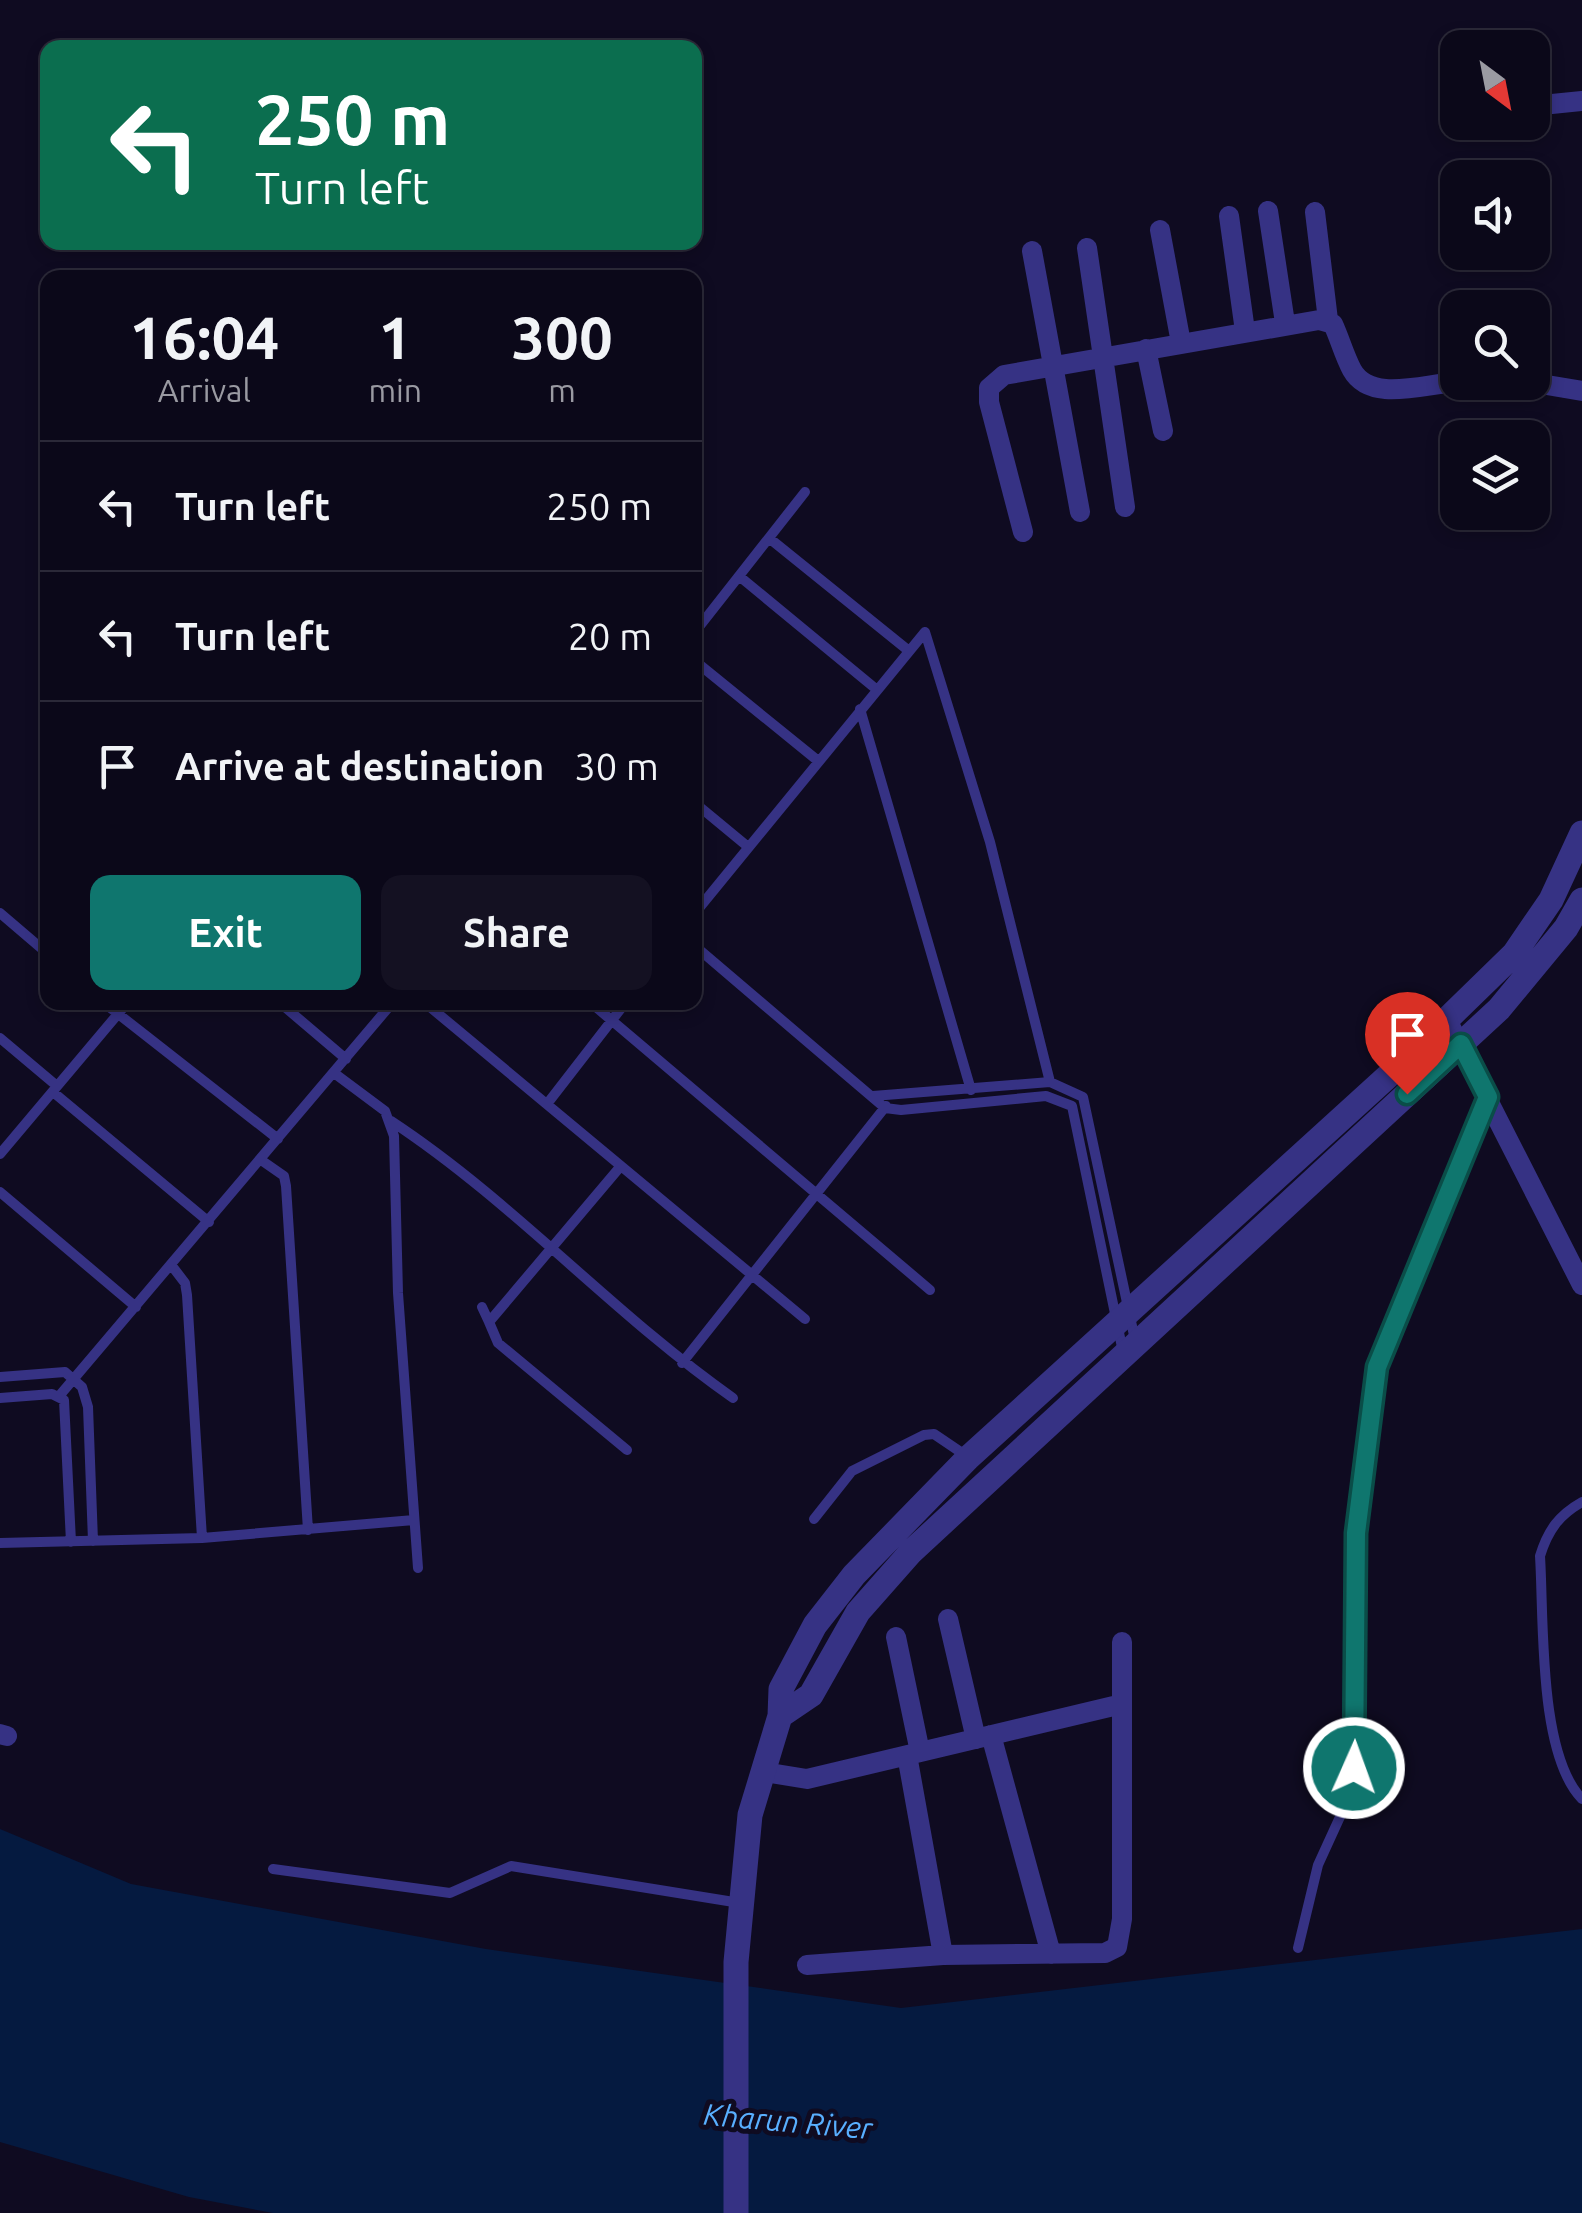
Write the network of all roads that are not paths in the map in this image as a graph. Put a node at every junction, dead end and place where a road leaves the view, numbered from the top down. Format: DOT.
graph roads {
  1 [pos="1582,101"];
  2 [pos="1550,104"];
  3 [pos="1268,211"];
  4 [pos="1315,212"];
  5 [pos="1229,216"];
  6 [pos="1160,230"];
  7 [pos="1087,248"];
  8 [pos="1032,251"];
  9 [pos="1328,320"];
  10 [pos="1285,324"];
  11 [pos="1245,331"];
  12 [pos="1181,343"];
  13 [pos="1146,350"];
  14 [pos="1102,358"];
  15 [pos="1052,368"];
  16 [pos="1440,384"];
  17 [pos="1550,385"];
  18 [pos="1582,390"];
  19 [pos="1163,431"];
  20 [pos="805,492"];
  21 [pos="1125,507"];
  22 [pos="1080,512"];
  23 [pos="1023,532"];
  24 [pos="769,538"];
  25 [pos="739,576"];
  26 [pos="702,623"];
  27 [pos="909,650"];
  28 [pos="702,667"];
  29 [pos="876,690"];
  30 [pos="860,709"];
  31 [pos="817,760"];
  32 [pos="702,809"];
  33 [pos="1580,840"];
  34 [pos="747,846"];
  35 [pos="1582,900"];
  36 [pos="702,904"];
  37 [pos="0,913"];
  38 [pos="40,947"];
  39 [pos="702,952"];
  40 [pos="112,1010"];
  41 [pos="121,1010"];
  42 [pos="289,1010"];
  43 [pos="386,1010"];
  44 [pos="434,1010"];
  45 [pos="599,1010"];
  46 [pos="620,1010"];
  47 [pos="117,1015"];
  48 [pos="1446,1018"];
  49 [pos="612,1021"];
  50 [pos="0,1038"];
  51 [pos="1461,1044"];
  52 [pos="346,1058"];
  53 [pos="334,1073"];
  54 [pos="1050,1082"];
  55 [pos="55,1089"];
  56 [pos="971,1090"];
  57 [pos="873,1096"];
  58 [pos="891,1096"];
  59 [pos="1488,1097"];
  60 [pos="546,1104"];
  61 [pos="885,1108"];
  62 [pos="391,1122"];
  63 [pos="278,1140"];
  64 [pos="0,1154"];
  65 [pos="261,1160"];
  66 [pos="620,1166"];
  67 [pos="0,1192"];
  68 [pos="817,1195"];
  69 [pos="209,1222"];
  70 [pos="552,1249"];
  71 [pos="172,1266"];
  72 [pos="751,1277"];
  73 [pos="1582,1285"];
  74 [pos="930,1290"];
  75 [pos="136,1308"];
  76 [pos="482,1308"];
  77 [pos="1122,1317"];
  78 [pos="805,1320"];
  79 [pos="489,1322"];
  80 [pos="1130,1352"];
  81 [pos="682,1363"];
  82 [pos="0,1377"];
  83 [pos="76,1378"];
  84 [pos="60,1395"];
  85 [pos="0,1398"];
  86 [pos="733,1398"];
  87 [pos="627,1450"];
  88 [pos="968,1458"];
  89 [pos="1582,1502"];
  90 [pos="814,1519"];
  91 [pos="414,1520"];
  92 [pos="308,1530"];
  93 [pos="202,1538"];
  94 [pos="93,1541"];
  95 [pos="71,1542"];
  96 [pos="0,1543"];
  97 [pos="418,1568"];
  98 [pos="854,1575"];
  99 [pos="876,1592"];
  100 [pos="948,1619"];
  101 [pos="896,1637"];
  102 [pos="1122,1642"];
  103 [pos="1122,1704"];
  104 [pos="780,1716"];
  105 [pos="984,1737"];
  106 [pos="914,1754"];
  107 [pos="764,1772"];
  108 [pos="1582,1799"];
  109 [pos="273,1869"];
  110 [pos="741,1904"];
  111 [pos="1298,1948"];
  112 [pos="1052,1954"];
  113 [pos="944,1955"];
  114 [pos="807,1965"];
  115 [pos="736,2213"];
  1 -- 2 [label="street"];
  3 -- 10 [label="street"];
  4 -- 9 [label="street"];
  5 -- 11 [label="street"];
  6 -- 12 [label="street"];
  7 -- 14 [label="street"];
  8 -- 15 [label="street"];
  9 -- 10 [label="street"];
  9 -- 16 [label="street"];
  10 -- 11 [label="street"];
  11 -- 12 [label="street"];
  12 -- 13 [label="street"];
  13 -- 14 [label="street"];
  13 -- 19 [label="street"];
  14 -- 15 [label="street"];
  14 -- 21 [label="street"];
  15 -- 22 [label="street"];
  15 -- 23 [label="street"];
  17 -- 18 [label="street"];
  20 -- 24 [label="lane"];
  24 -- 25 [label="lane"];
  24 -- 27 [label="lane"];
  25 -- 26 [label="lane"];
  25 -- 29 [label="lane"];
  27 -- 29 [label="lane"];
  27 -- 54 [label="lane"];
  28 -- 31 [label="lane"];
  29 -- 30 [label="lane"];
  30 -- 31 [label="lane"];
  30 -- 56 [label="lane"];
  31 -- 34 [label="lane"];
  32 -- 34 [label="lane"];
  33 -- 48 [label="street"];
  34 -- 36 [label="lane"];
  35 -- 51 [label="street"];
  37 -- 38 [label="lane"];
  39 -- 57 [label="lane"];
  40 -- 47 [label="lane"];
  41 -- 47 [label="lane"];
  42 -- 52 [label="lane"];
  43 -- 52 [label="lane"];
  44 -- 60 [label="lane"];
  45 -- 49 [label="lane"];
  46 -- 49 [label="lane"];
  47 -- 55 [label="lane"];
  47 -- 63 [label="lane"];
  48 -- 51 [label="street"];
  48 -- 77 [label="street"];
  49 -- 60 [label="lane"];
  49 -- 68 [label="lane"];
  50 -- 55 [label="lane"];
  51 -- 59 [label="street"];
  51 -- 80 [label="street"];
  52 -- 53 [label="lane"];
  53 -- 62 [label="lane"];
  53 -- 63 [label="lane"];
  54 -- 56 [label="lane"];
  54 -- 77 [label="lane"];
  55 -- 64 [label="lane"];
  55 -- 69 [label="lane"];
  56 -- 58 [label="lane"];
  57 -- 58 [label="lane"];
  57 -- 61 [label="lane"];
  58 -- 61 [label="lane"];
  59 -- 73 [label="street"];
  59 -- 111 [label="lane"];
  60 -- 66 [label="lane"];
  61 -- 68 [label="lane"];
  61 -- 77 [label="lane"];
  62 -- 70 [label="lane"];
  62 -- 91 [label="lane"];
  63 -- 65 [label="lane"];
  65 -- 69 [label="lane"];
  65 -- 92 [label="lane"];
  66 -- 70 [label="lane"];
  66 -- 72 [label="lane"];
  67 -- 75 [label="lane"];
  68 -- 72 [label="lane"];
  68 -- 74 [label="lane"];
  69 -- 71 [label="lane"];
  70 -- 79 [label="lane"];
  70 -- 81 [label="lane"];
  71 -- 75 [label="lane"];
  71 -- 93 [label="lane"];
  72 -- 78 [label="lane"];
  72 -- 81 [label="lane"];
  75 -- 83 [label="lane"];
  76 -- 79 [label="lane"];
  77 -- 80 [label="lane"];
  77 -- 80 [label="lane"];
  77 -- 88 [label="street"];
  79 -- 87 [label="lane"];
  80 -- 99 [label="street"];
  81 -- 86 [label="lane"];
  82 -- 83 [label="lane"];
  83 -- 84 [label="lane"];
  83 -- 94 [label="lane"];
  84 -- 85 [label="lane"];
  84 -- 95 [label="lane"];
  88 -- 90 [label="lane"];
  88 -- 98 [label="street"];
  89 -- 108 [label="lane"];
  91 -- 92 [label="lane"];
  91 -- 97 [label="lane"];
  92 -- 93 [label="lane"];
  93 -- 94 [label="lane"];
  94 -- 95 [label="lane"];
  95 -- 96 [label="lane"];
  98 -- 99 [label="street"];
  98 -- 104 [label="street"];
  99 -- 104 [label="street"];
  100 -- 105 [label="street"];
  101 -- 106 [label="street"];
  102 -- 103 [label="street"];
  103 -- 105 [label="street"];
  103 -- 112 [label="street"];
  104 -- 107 [label="street"];
  105 -- 106 [label="street"];
  105 -- 112 [label="street"];
  106 -- 107 [label="street"];
  106 -- 113 [label="street"];
  107 -- 110 [label="street"];
  109 -- 110 [label="lane"];
  110 -- 115 [label="street"];
  112 -- 113 [label="street"];
  113 -- 114 [label="street"];
}
